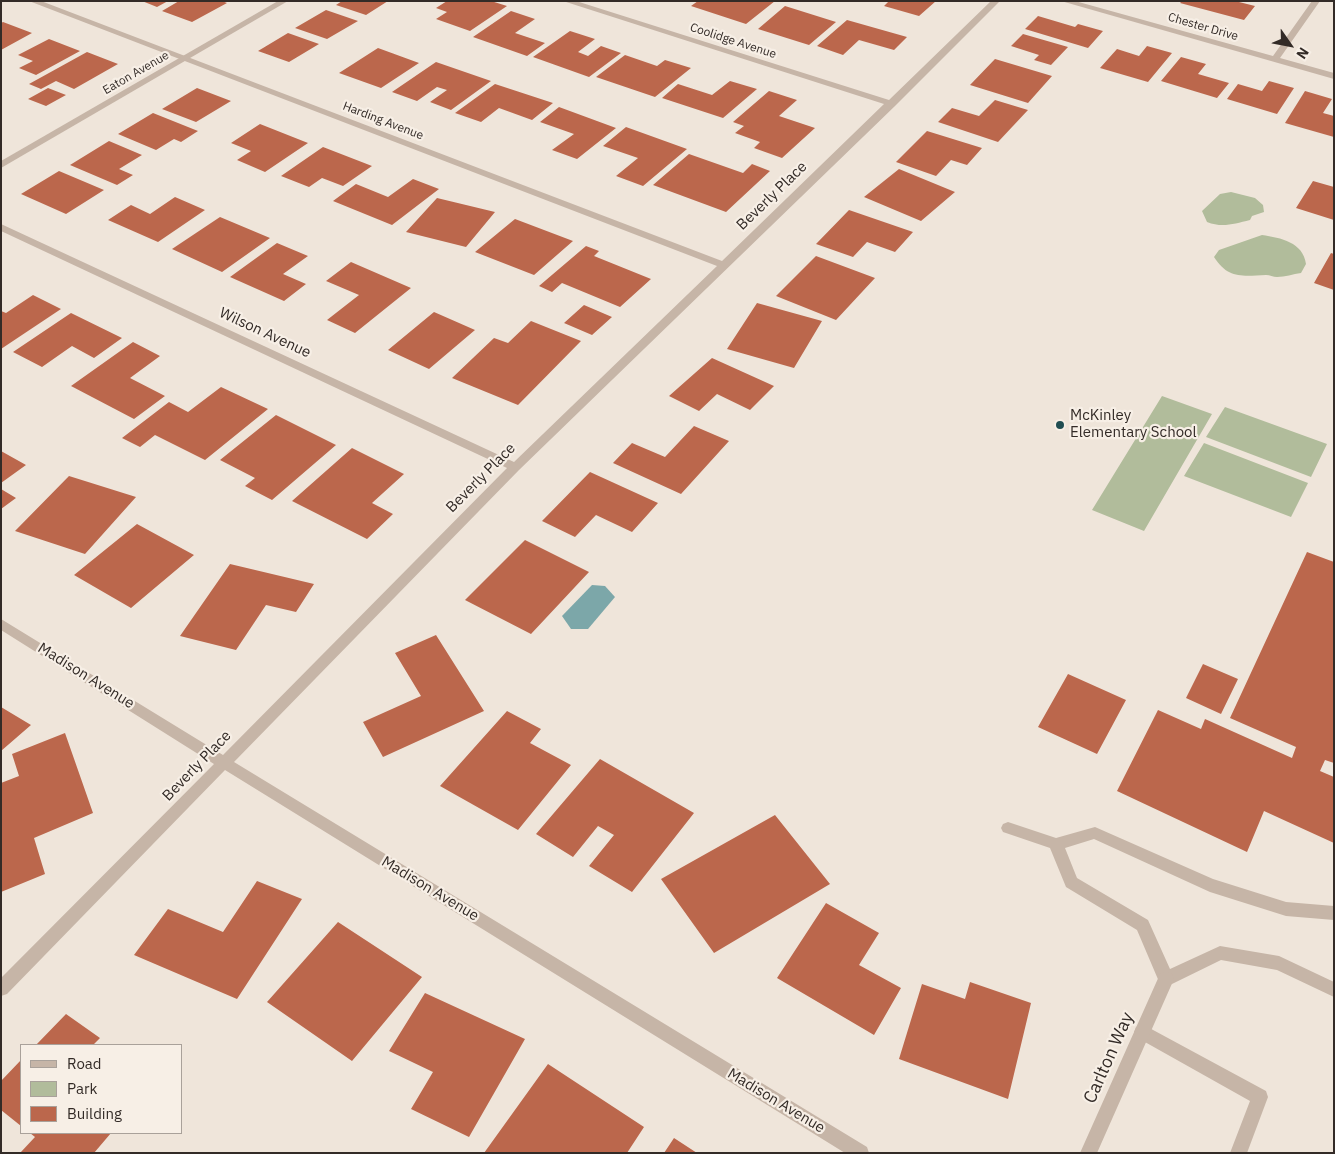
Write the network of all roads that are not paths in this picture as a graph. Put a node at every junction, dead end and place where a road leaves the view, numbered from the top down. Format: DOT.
graph roads {
  1 [pos="33,1"];
  2 [pos="284,1"];
  3 [pos="567,1"];
  4 [pos="996,1"];
  5 [pos="1065,1"];
  6 [pos="1316,1"];
  7 [pos="185,59"];
  8 [pos="1275,60"];
  9 [pos="1334,76"];
  10 [pos="892,104"];
  11 [pos="1,165"];
  12 [pos="1,228"];
  13 [pos="724,265"];
  14 [pos="516,467"];
  15 [pos="1,624"];
  16 [pos="223,762"];
  17 [pos="1008,828"];
  18 [pos="1056,844"];
  19 [pos="1334,913"];
  20 [pos="1166,979"];
  21 [pos="1,989"];
  22 [pos="1334,990"];
  23 [pos="1142,1032"];
  24 [pos="861,1153"];
  25 [pos="1088,1153"];
  26 [pos="1238,1153"];
  1 -- 7 [label="street, Harding Avenue"];
  2 -- 7 [label="street, Eaton Avenue"];
  3 -- 10 [label="street, Coolidge Avenue"];
  4 -- 10 [label="street, Beverly Place"];
  5 -- 8 [label="street, Chester Drive"];
  6 -- 8 [label="street"];
  7 -- 11 [label="street, Eaton Avenue"];
  7 -- 13 [label="street, Harding Avenue"];
  8 -- 9 [label="street, Chester Drive"];
  10 -- 13 [label="street, Beverly Place"];
  12 -- 14 [label="street, Wilson Avenue"];
  13 -- 14 [label="street, Beverly Place"];
  14 -- 16 [label="street, Beverly Place"];
  15 -- 16 [label="street, Madison Avenue"];
  16 -- 21 [label="street, Beverly Place"];
  16 -- 24 [label="street, Madison Avenue"];
  17 -- 18 [label="street"];
  18 -- 19 [label="street"];
  18 -- 20 [label="street"];
  20 -- 22 [label="street"];
  20 -- 23 [label="street, Carlton Way"];
  23 -- 25 [label="street, Carlton Way"];
  23 -- 26 [label="street"];
}
